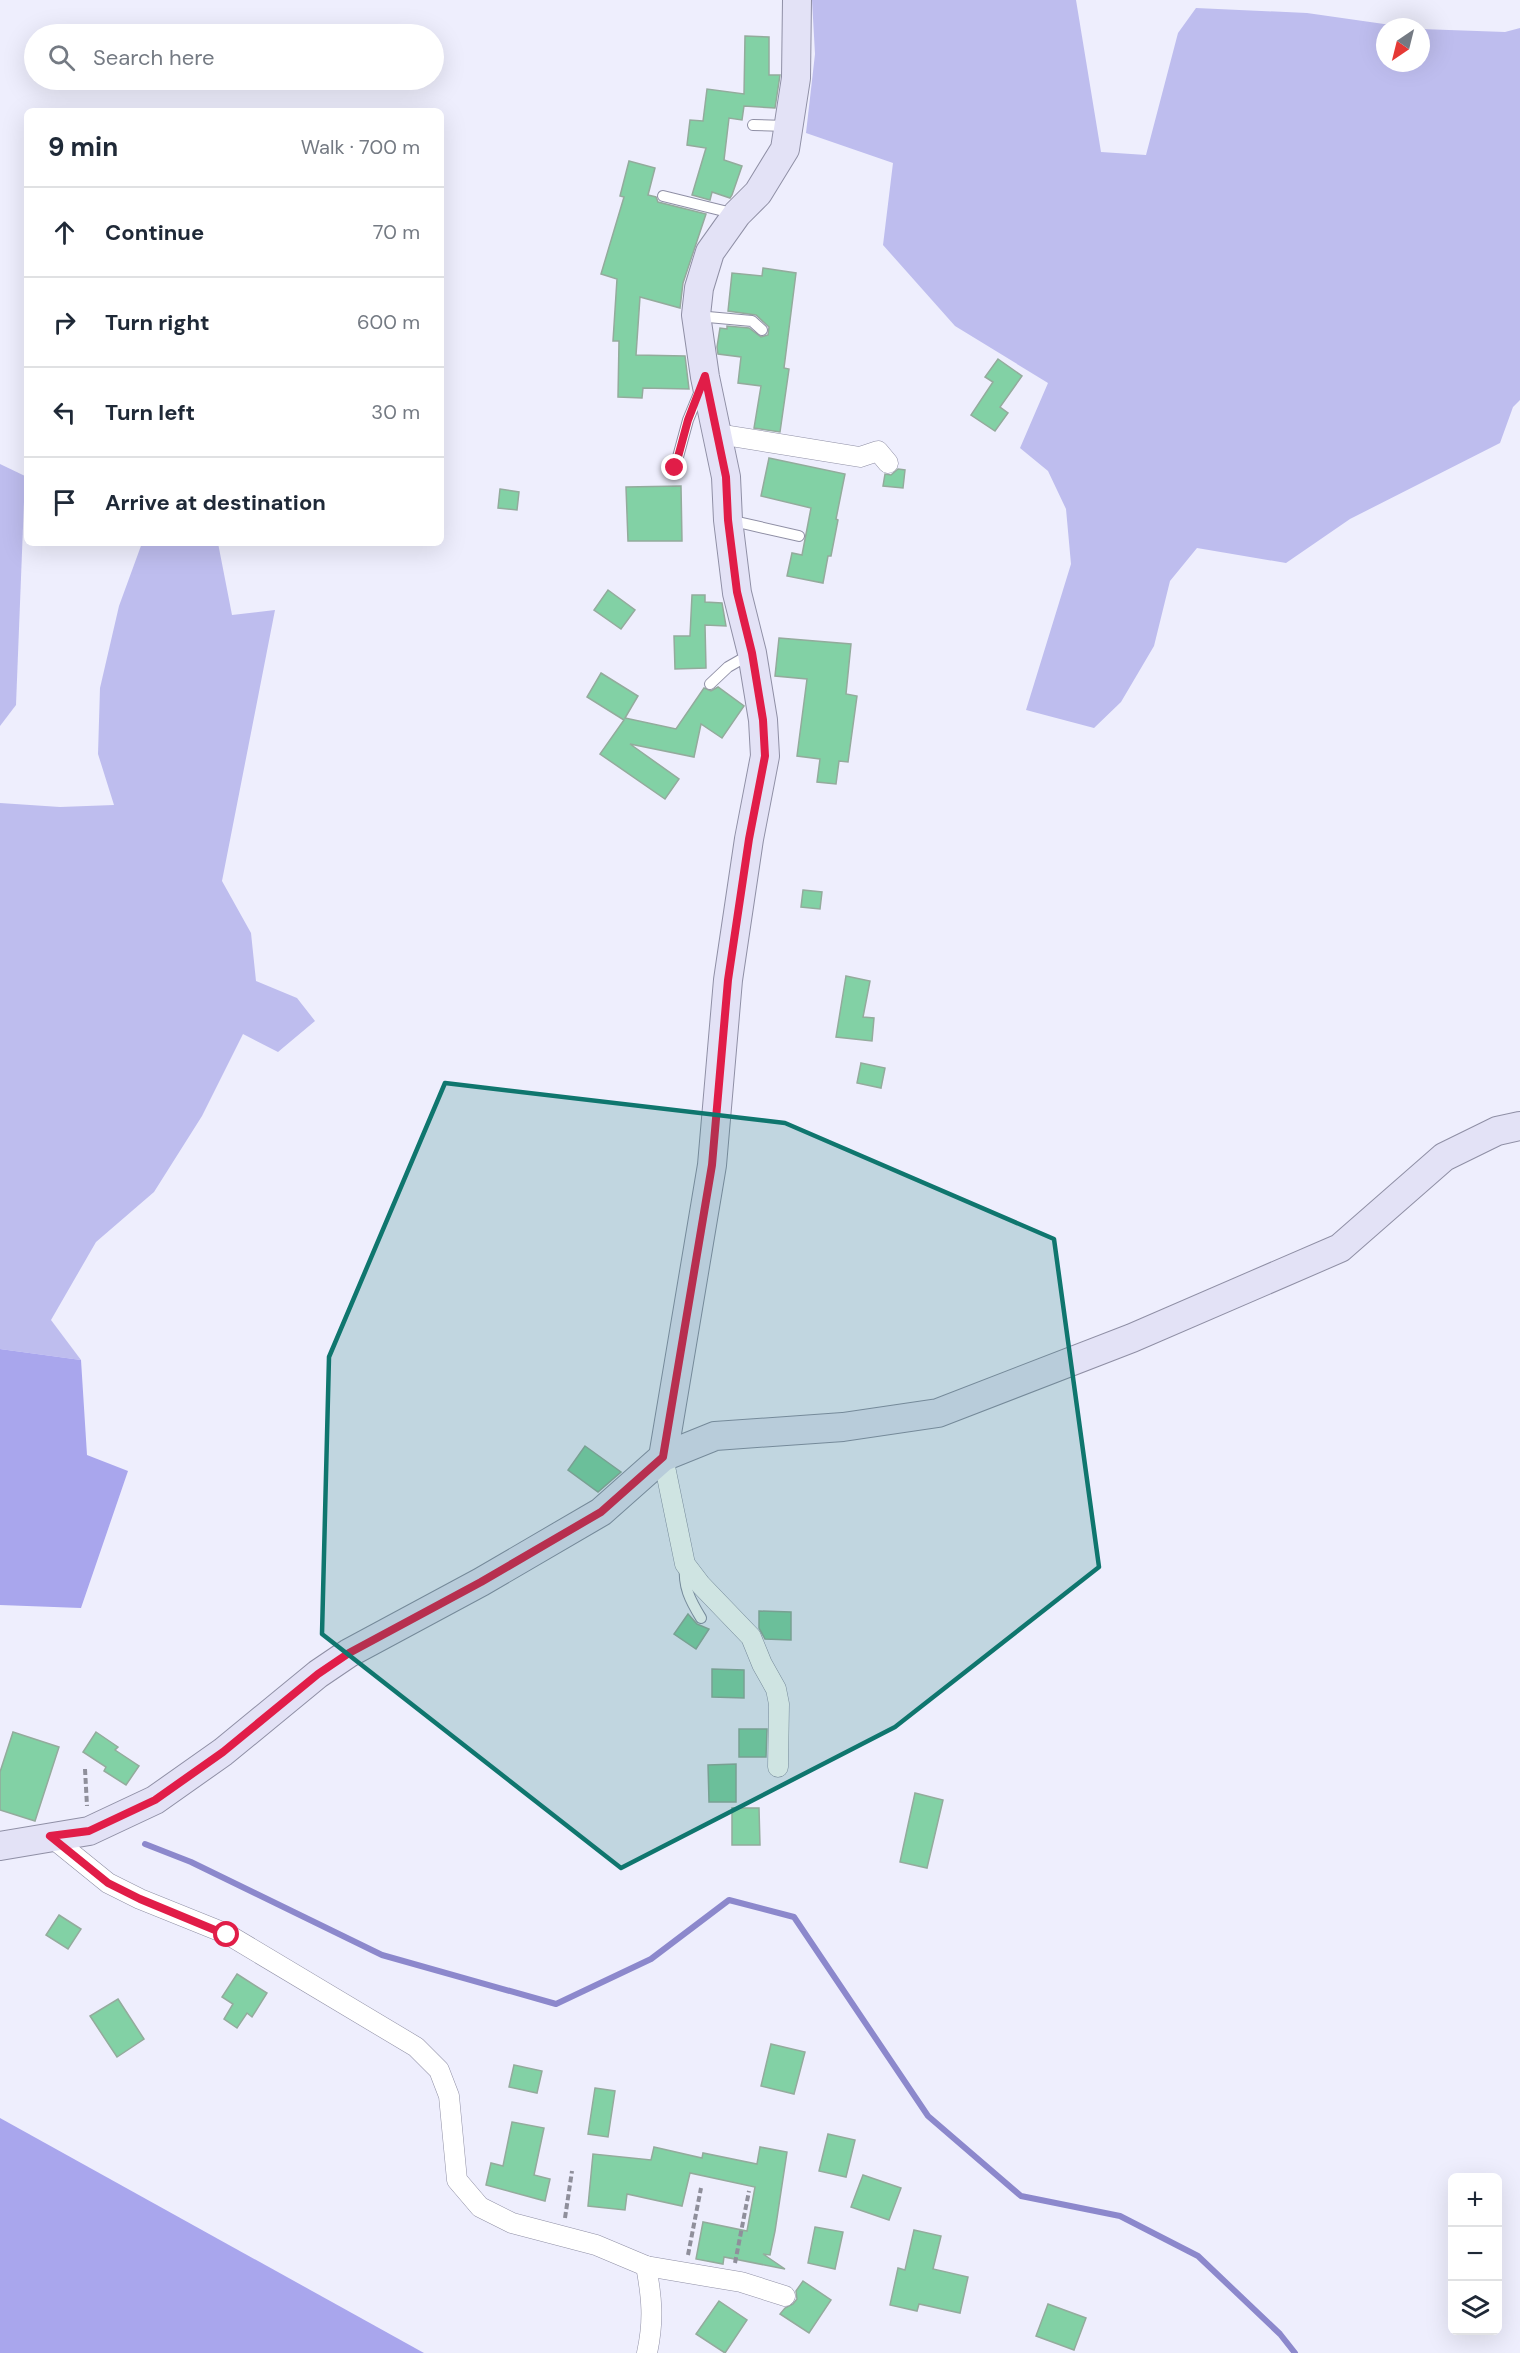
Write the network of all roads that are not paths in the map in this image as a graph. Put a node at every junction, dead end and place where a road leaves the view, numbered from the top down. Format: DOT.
graph roads {
  1 [pos="797,0"];
  2 [pos="753,125"];
  3 [pos="790,126"];
  4 [pos="663,196"];
  5 [pos="737,214"];
  6 [pos="696,315"];
  7 [pos="762,330"];
  8 [pos="705,376"];
  9 [pos="717,434"];
  10 [pos="888,463"];
  11 [pos="675,468"];
  12 [pos="728,520"];
  13 [pos="799,536"];
  14 [pos="752,653"];
  15 [pos="710,684"];
  16 [pos="1520,1126"];
  17 [pos="663,1457"];
  18 [pos="685,1564"];
  19 [pos="701,1618"];
  20 [pos="778,1767"];
  21 [pos="50,1836"];
  22 [pos="0,1845"];
  23 [pos="646,2266"];
  24 [pos="785,2296"];
  25 [pos="647,2353"];
  1 -- 3 [label="street"];
  2 -- 3 [label="lane"];
  3 -- 5 [label="street"];
  4 -- 5 [label="lane"];
  5 -- 6 [label="street"];
  6 -- 7 [label="lane"];
  6 -- 8 [label="street"];
  8 -- 9 [label="street"];
  8 -- 11 [label="lane"];
  9 -- 10 [label="street"];
  9 -- 12 [label="street"];
  12 -- 13 [label="lane"];
  12 -- 14 [label="street"];
  14 -- 15 [label="lane"];
  14 -- 17 [label="street"];
  16 -- 17 [label="street"];
  17 -- 18 [label="street"];
  17 -- 21 [label="street"];
  18 -- 19 [label="lane"];
  18 -- 20 [label="street"];
  21 -- 22 [label="street"];
  21 -- 23 [label="street"];
  23 -- 24 [label="street"];
  23 -- 25 [label="street"];
}
